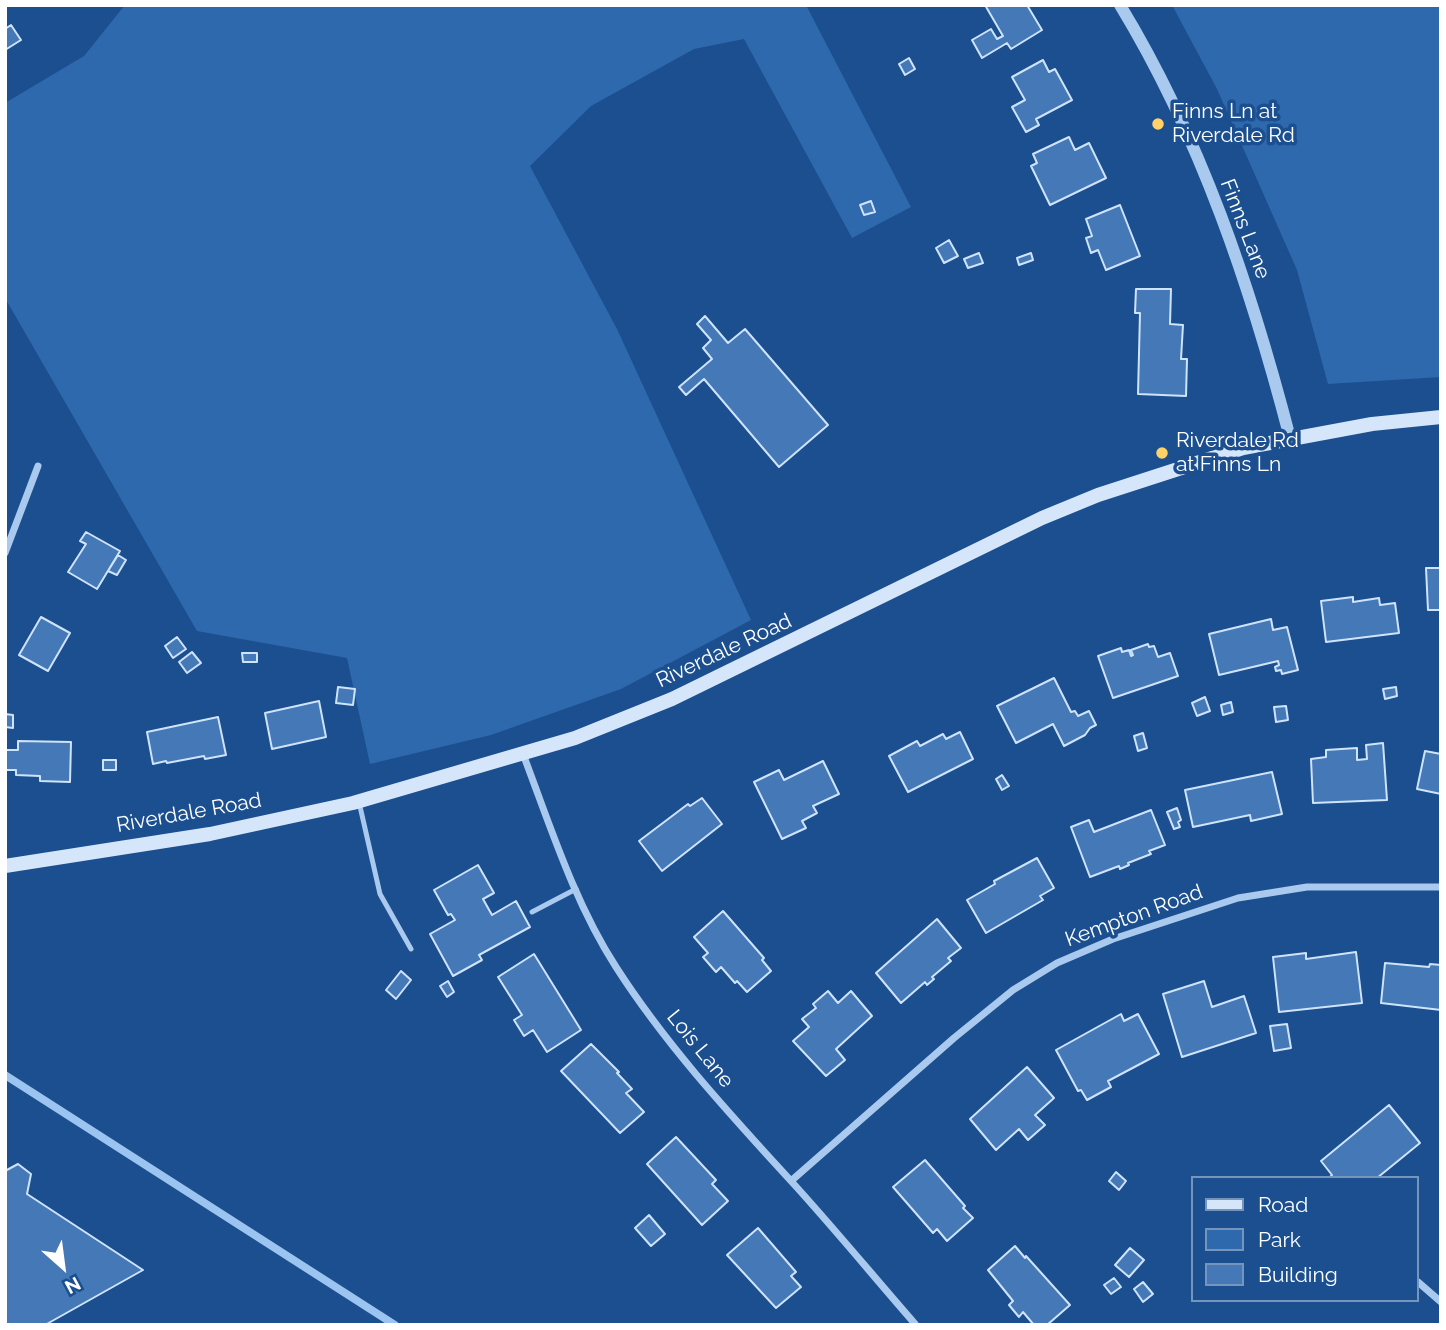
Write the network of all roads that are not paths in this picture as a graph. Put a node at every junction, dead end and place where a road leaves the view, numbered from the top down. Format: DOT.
graph roads {
  1 [pos="1120,5"];
  2 [pos="1441,417"];
  3 [pos="1290,438"];
  4 [pos="38,466"];
  5 [pos="5,553"];
  6 [pos="523,754"];
  7 [pos="359,802"];
  8 [pos="5,866"];
  9 [pos="1441,887"];
  10 [pos="576,889"];
  11 [pos="532,912"];
  12 [pos="411,949"];
  13 [pos="791,1181"];
  14 [pos="1418,1282"];
  15 [pos="1441,1302"];
  16 [pos="916,1325"];
  1 -- 3 [label="street, Finns Lane"];
  2 -- 3 [label="main road, Riverdale Road"];
  3 -- 6 [label="main road, Riverdale Road"];
  4 -- 5 [label="street"];
  6 -- 7 [label="main road, Riverdale Road"];
  6 -- 10 [label="street, Lois Lane"];
  7 -- 8 [label="main road, Riverdale Road"];
  7 -- 12 [label="lane"];
  9 -- 13 [label="street, Kempton Road"];
  10 -- 11 [label="lane"];
  10 -- 13 [label="street, Lois Lane"];
  13 -- 16 [label="street, Lois Lane"];
  14 -- 15 [label="street"];
}
